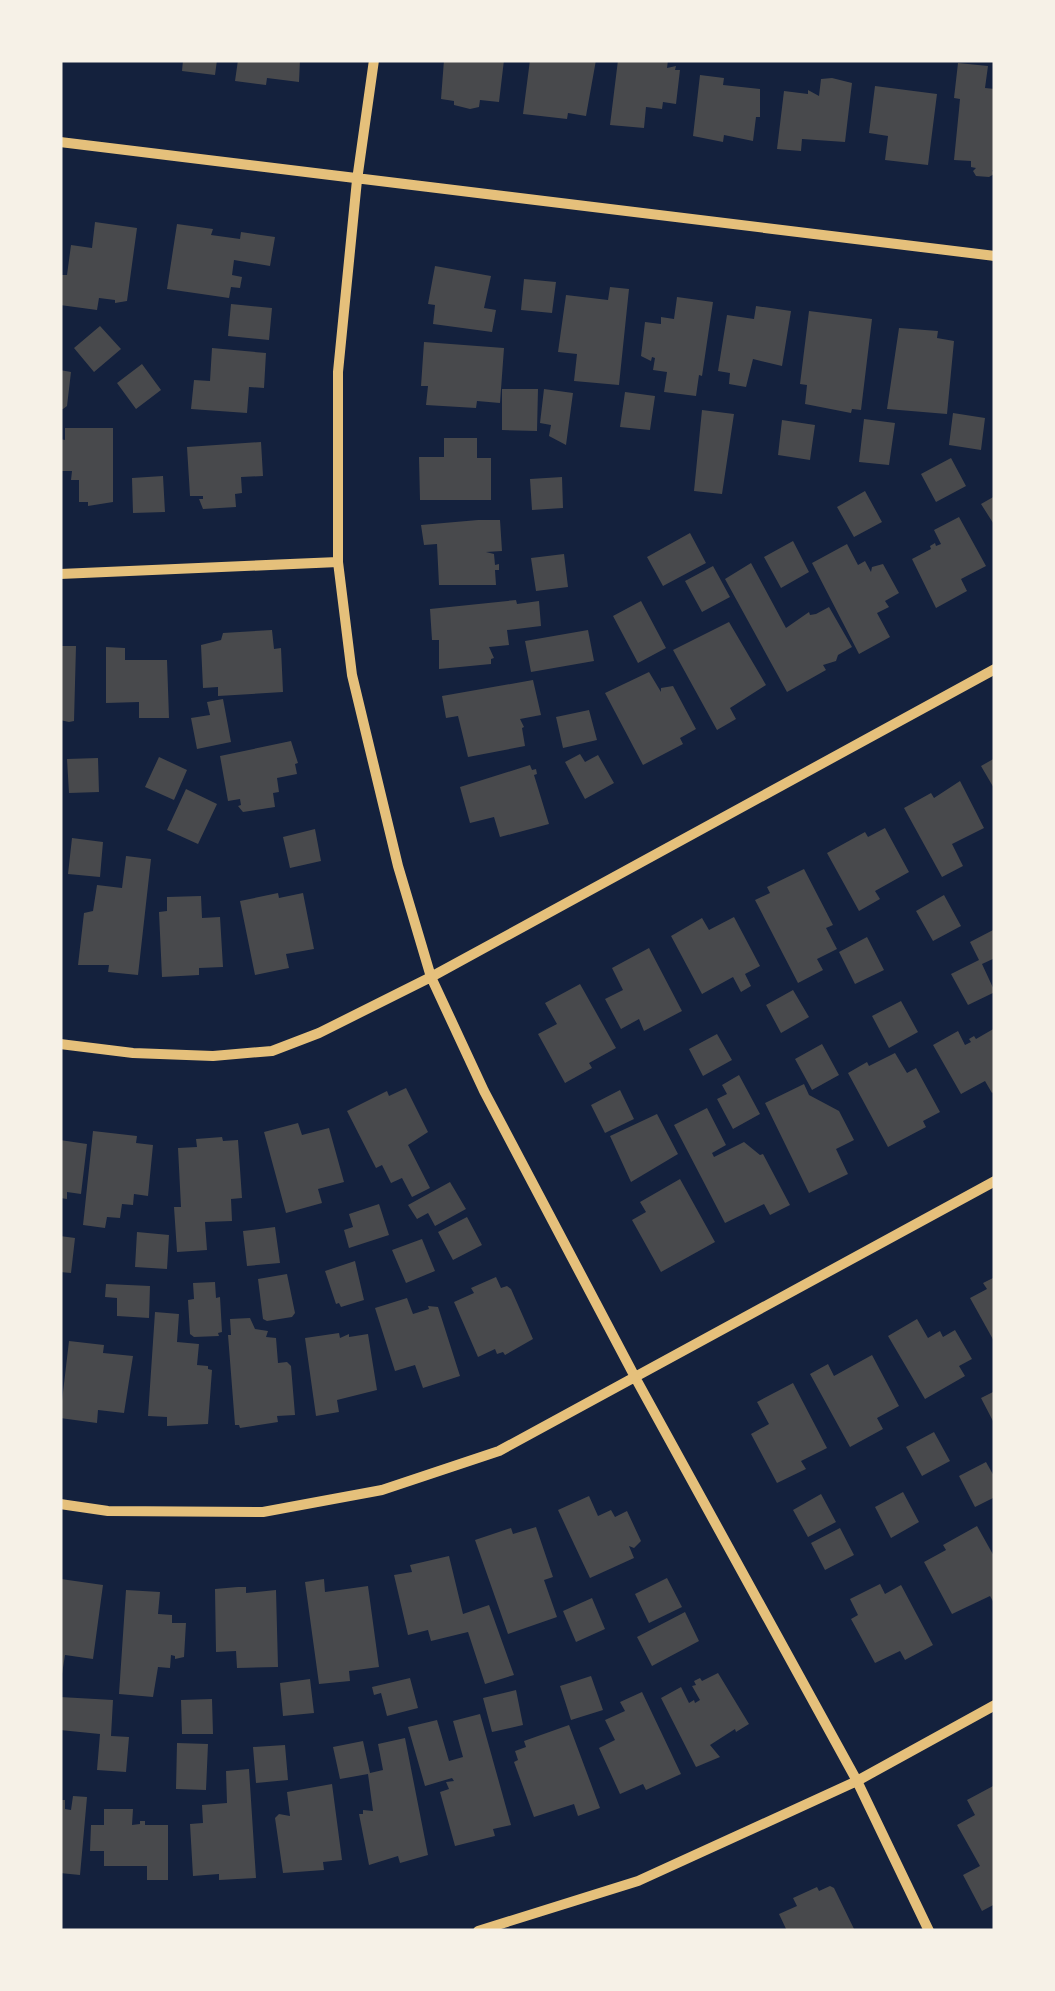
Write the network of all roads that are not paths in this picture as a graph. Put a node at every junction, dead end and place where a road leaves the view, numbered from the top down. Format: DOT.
graph roads {
  1 [pos="374,60"];
  2 [pos="60,142"];
  3 [pos="357,180"];
  4 [pos="995,256"];
  5 [pos="338,562"];
  6 [pos="60,574"];
  7 [pos="995,669"];
  8 [pos="430,976"];
  9 [pos="60,1044"];
  10 [pos="995,1181"];
  11 [pos="636,1378"];
  12 [pos="60,1504"];
  13 [pos="995,1705"];
  14 [pos="857,1781"];
  15 [pos="478,1931"];
  16 [pos="929,1931"];
  1 -- 3 [label="street"];
  2 -- 3 [label="street"];
  3 -- 4 [label="street"];
  3 -- 5 [label="street"];
  5 -- 6 [label="street"];
  5 -- 8 [label="street"];
  7 -- 8 [label="street"];
  8 -- 9 [label="street"];
  8 -- 11 [label="street"];
  10 -- 11 [label="street"];
  11 -- 12 [label="street"];
  11 -- 14 [label="street"];
  13 -- 14 [label="street"];
  14 -- 15 [label="street"];
  14 -- 16 [label="street"];
}
